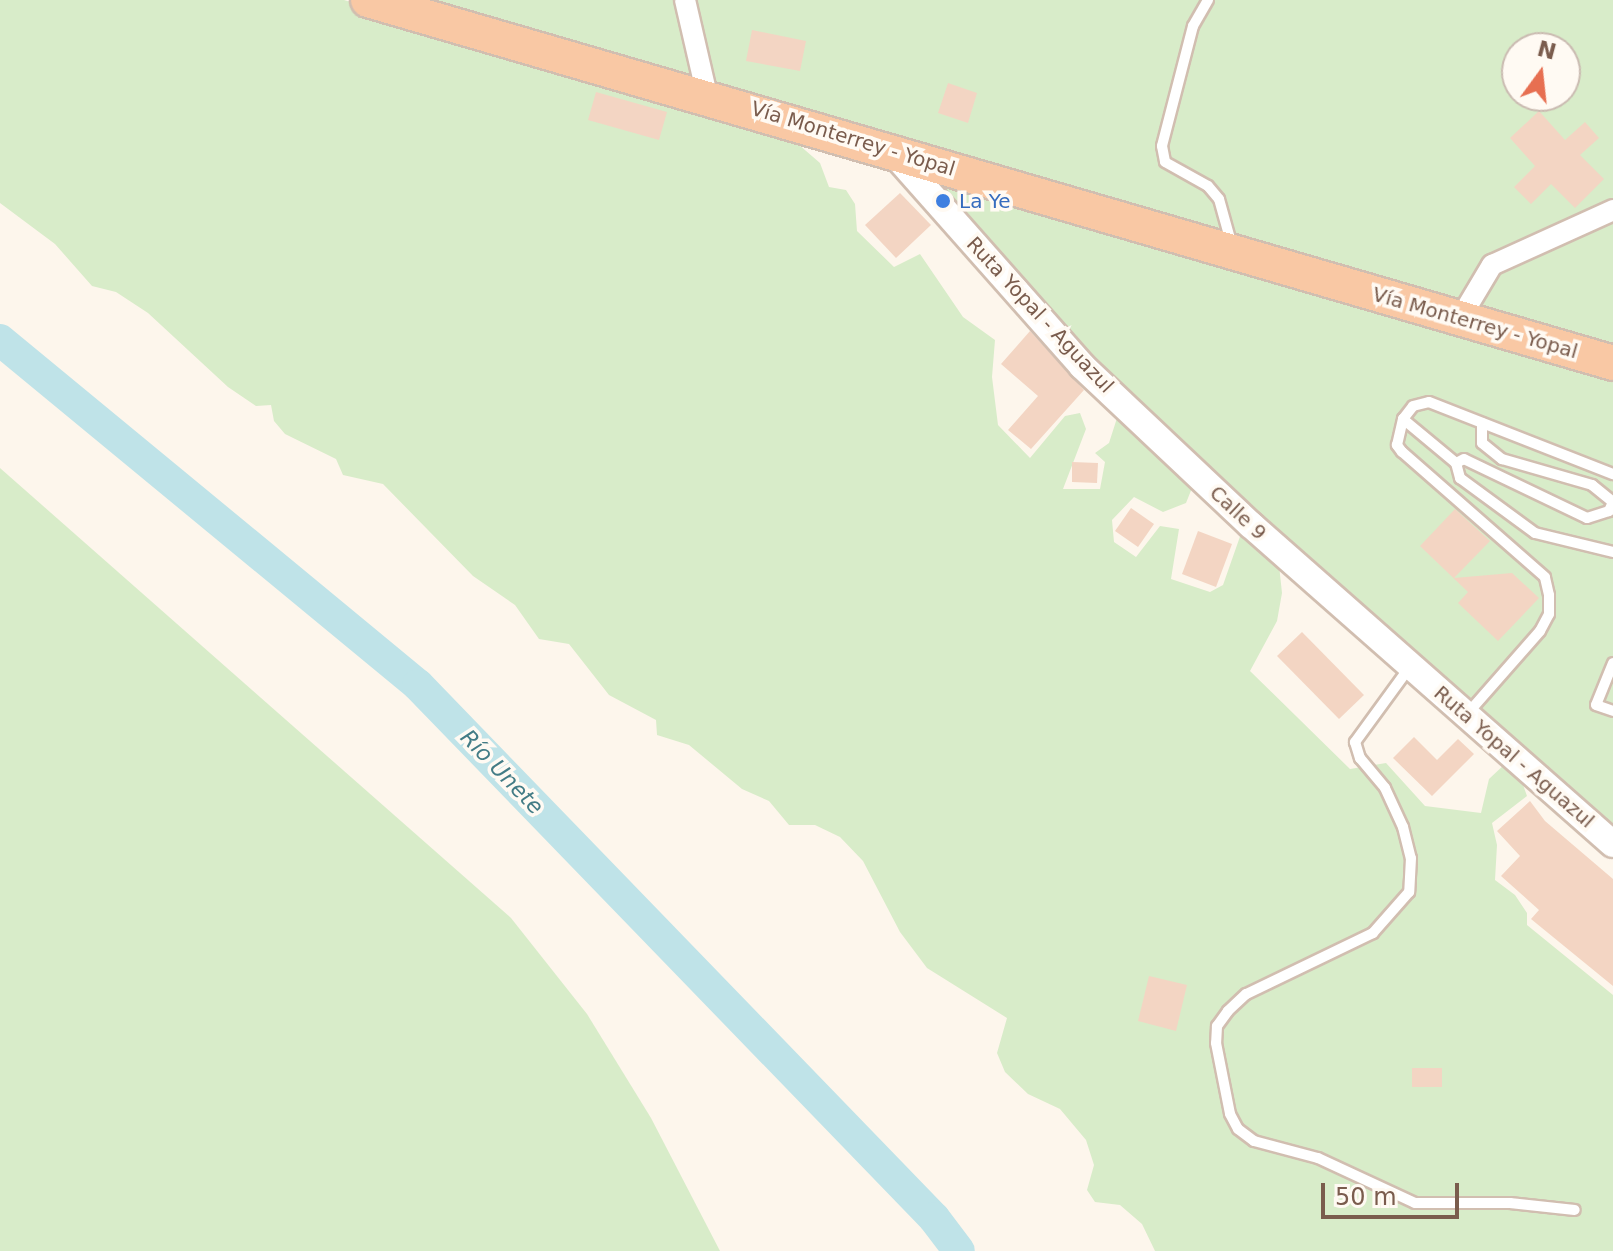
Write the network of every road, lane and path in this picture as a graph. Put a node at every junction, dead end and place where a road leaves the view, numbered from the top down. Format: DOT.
graph roads {
  1 [pos="368,0"];
  2 [pos="685,0"];
  3 [pos="1208,0"];
  4 [pos="707,95"];
  5 [pos="892,151"];
  6 [pos="1613,210"];
  7 [pos="1233,254"];
  8 [pos="1461,317"];
  9 [pos="1613,363"];
  10 [pos="1403,419"];
  11 [pos="1482,423"];
  12 [pos="1456,463"];
  13 [pos="1613,474"];
  14 [pos="1613,552"];
  15 [pos="1613,663"];
  16 [pos="1410,666"];
  17 [pos="1613,711"];
  18 [pos="1467,715"];
  19 [pos="1613,844"];
  20 [pos="1575,1210"];
  1 -- 4 [label="highway, Vía Monterrey - Yopal"];
  2 -- 4 [label="street"];
  3 -- 7 [label="lane"];
  4 -- 5 [label="highway, Vía Monterrey - Yopal"];
  5 -- 7 [label="lane"];
  5 -- 16 [label="lane, Ruta Yopal - Aguazul"];
  6 -- 8 [label="street"];
  7 -- 8 [label="lane"];
  8 -- 9 [label="lane"];
  10 -- 11 [label="lane"];
  10 -- 12 [label="lane"];
  10 -- 18 [label="lane"];
  11 -- 12 [label="lane"];
  11 -- 13 [label="lane"];
  12 -- 14 [label="lane"];
  15 -- 17 [label="lane"];
  16 -- 18 [label="lane, Ruta Yopal - Aguazul"];
  16 -- 20 [label="lane"];
  18 -- 19 [label="lane, Ruta Yopal - Aguazul"];
}
